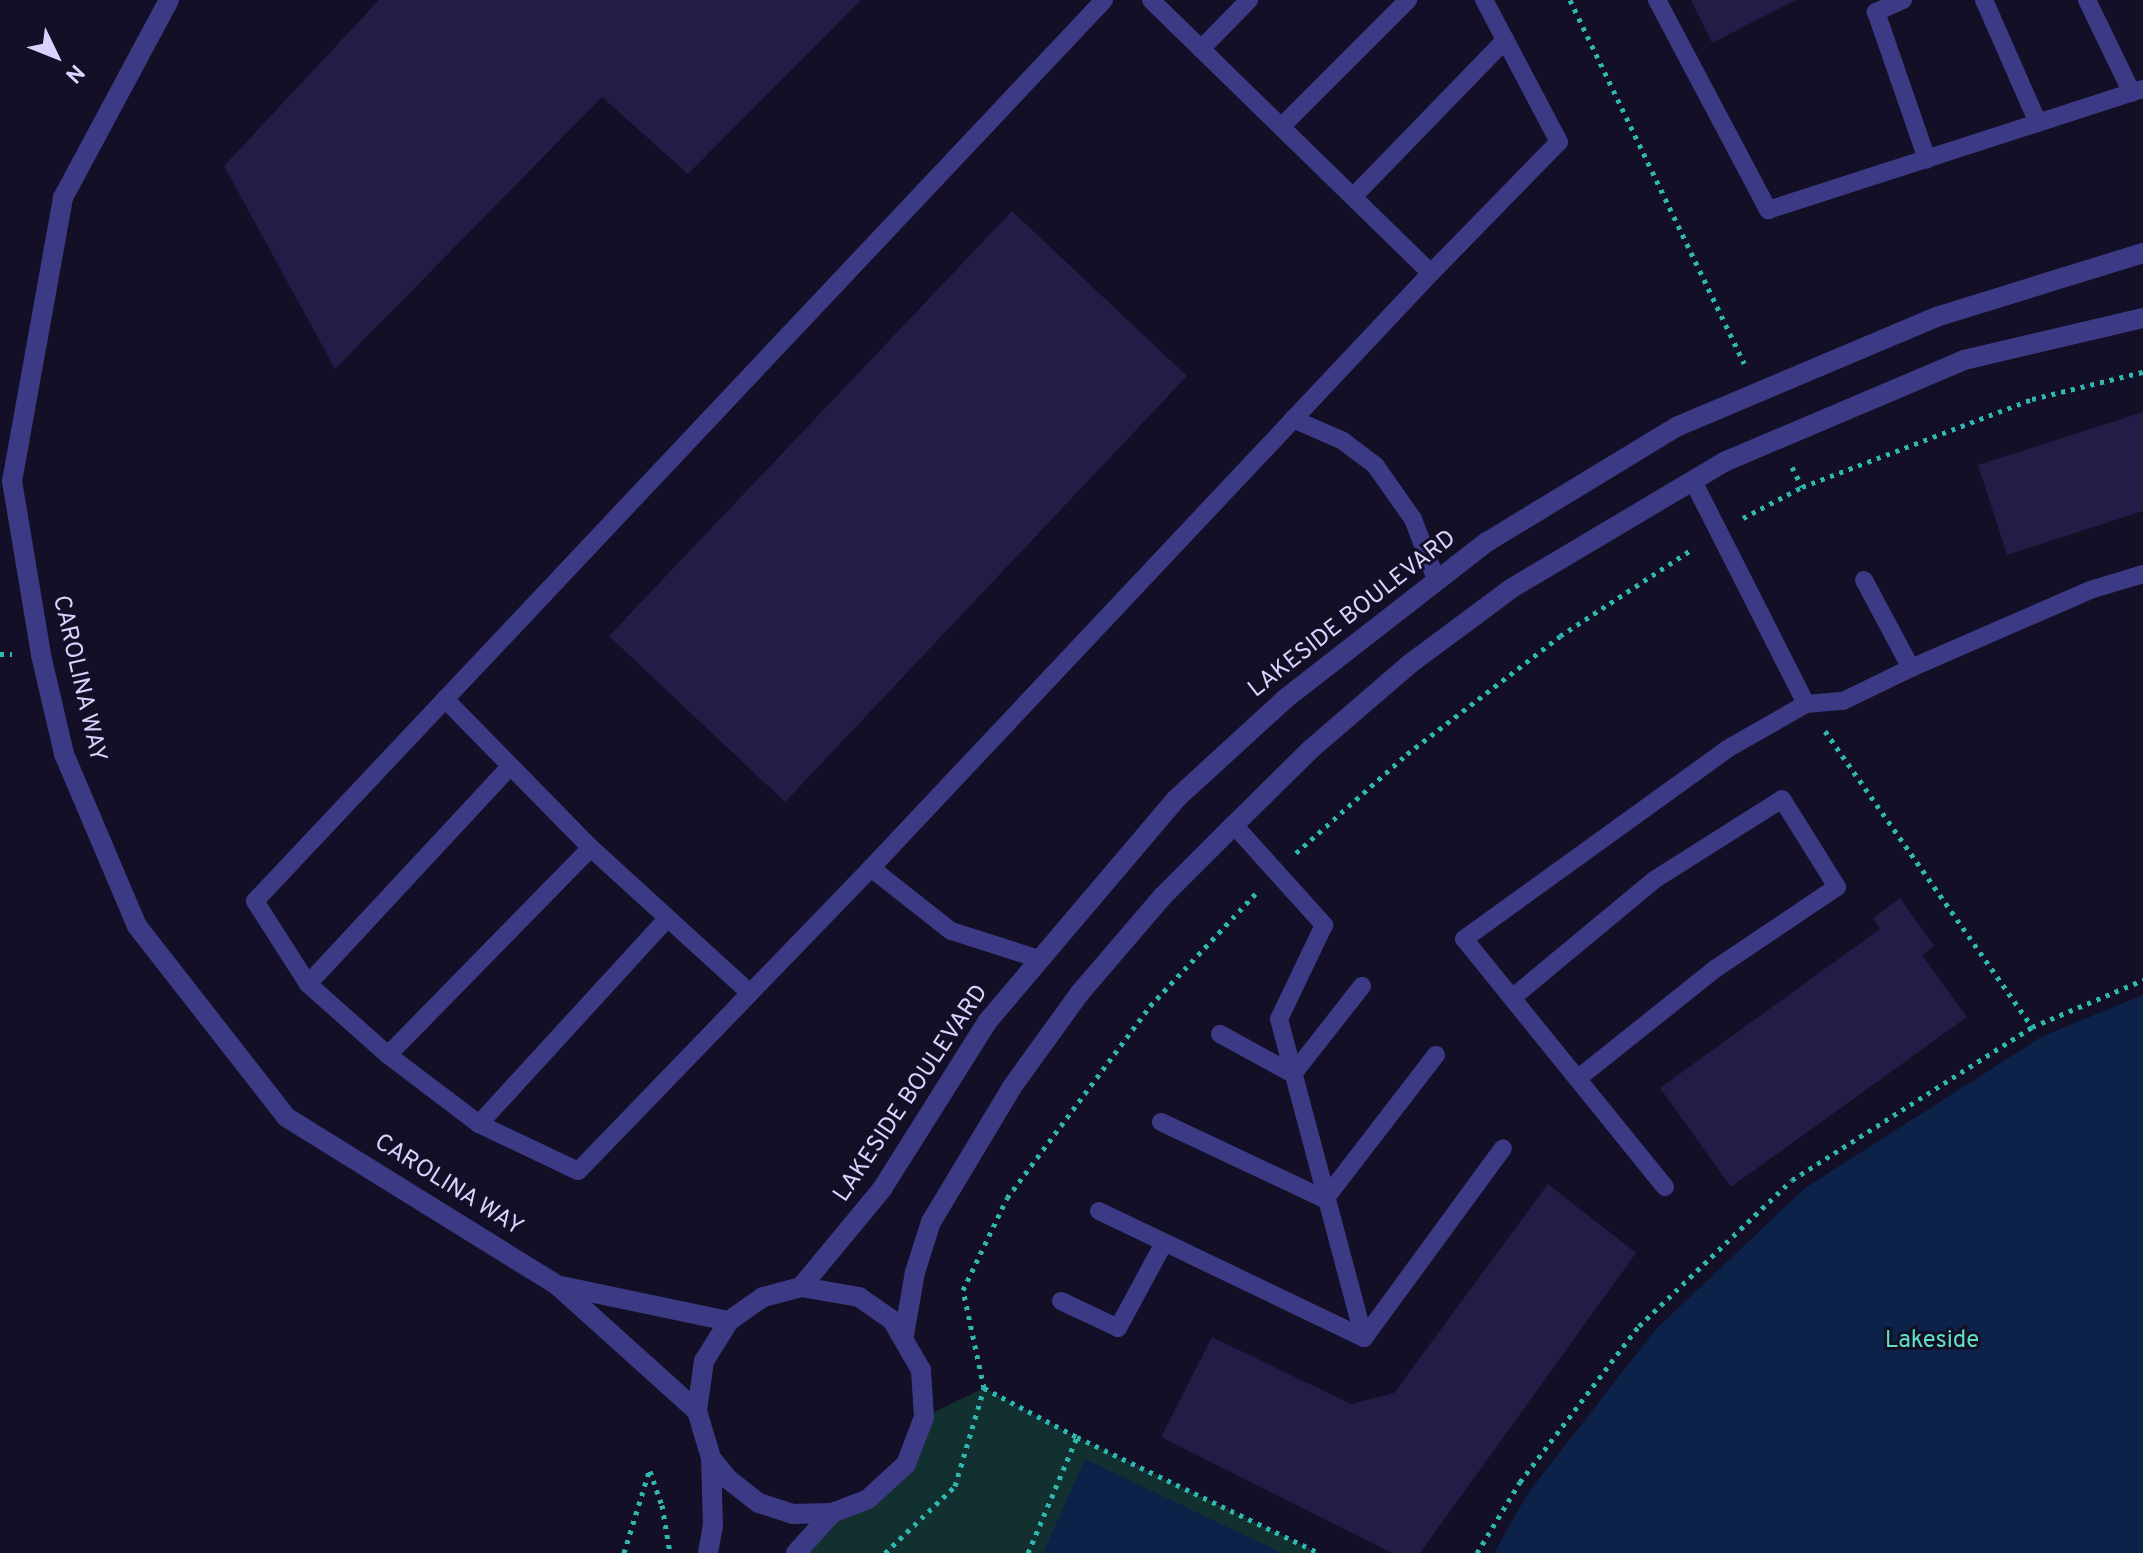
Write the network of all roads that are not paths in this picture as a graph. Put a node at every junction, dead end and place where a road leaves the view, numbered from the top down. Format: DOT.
graph roads {
  1 [pos="169,0"];
  2 [pos="1104,0"];
  3 [pos="1151,0"];
  4 [pos="1249,0"];
  5 [pos="1408,0"];
  6 [pos="1484,0"];
  7 [pos="1657,0"];
  8 [pos="1903,0"];
  9 [pos="1984,0"];
  10 [pos="2087,0"];
  11 [pos="1505,40"];
  12 [pos="1201,49"];
  13 [pos="2137,91"];
  14 [pos="2038,123"];
  15 [pos="1281,127"];
  16 [pos="1927,159"];
  17 [pos="1353,197"];
  18 [pos="2143,253"];
  19 [pos="1431,273"];
  20 [pos="2143,318"];
  21 [pos="1293,419"];
  22 [pos="1693,481"];
  23 [pos="2143,574"];
  24 [pos="1864,580"];
  25 [pos="1437,582"];
  26 [pos="1911,668"];
  27 [pos="445,699"];
  28 [pos="1806,704"];
  29 [pos="509,768"];
  30 [pos="1234,825"];
  31 [pos="591,848"];
  32 [pos="871,868"];
  33 [pos="667,919"];
  34 [pos="1039,959"];
  35 [pos="308,984"];
  36 [pos="1362,986"];
  37 [pos="750,993"];
  38 [pos="1512,998"];
  39 [pos="1220,1034"];
  40 [pos="388,1055"];
  41 [pos="1436,1055"];
  42 [pos="1293,1074"];
  43 [pos="1577,1079"];
  44 [pos="1161,1122"];
  45 [pos="479,1124"];
  46 [pos="1503,1148"];
  47 [pos="1665,1187"];
  48 [pos="1325,1199"];
  49 [pos="1099,1211"];
  50 [pos="1164,1243"];
  51 [pos="557,1285"];
  52 [pos="801,1287"];
  53 [pos="1061,1301"];
  54 [pos="729,1321"];
  55 [pos="904,1335"];
  56 [pos="1364,1338"];
  57 [pos="697,1411"];
  58 [pos="711,1458"];
  59 [pos="832,1513"];
  60 [pos="708,1553"];
  61 [pos="796,1553"];
  1 -- 51 [label="street, CAROLINA WAY"];
  2 -- 27 [label="lane"];
  3 -- 12 [label="lane"];
  4 -- 12 [label="lane"];
  5 -- 15 [label="lane"];
  6 -- 11 [label="lane"];
  7 -- 16 [label="lane"];
  8 -- 16 [label="lane"];
  9 -- 14 [label="lane"];
  10 -- 13 [label="lane"];
  11 -- 17 [label="lane"];
  11 -- 19 [label="lane"];
  12 -- 15 [label="lane"];
  13 -- 14 [label="lane"];
  14 -- 16 [label="lane"];
  15 -- 17 [label="lane"];
  17 -- 19 [label="lane"];
  18 -- 25 [label="street, LAKESIDE BOULEVARD"];
  19 -- 21 [label="lane"];
  20 -- 22 [label="street"];
  21 -- 25 [label="lane"];
  21 -- 32 [label="lane"];
  22 -- 28 [label="lane"];
  22 -- 30 [label="street"];
  23 -- 26 [label="lane"];
  24 -- 26 [label="lane"];
  25 -- 34 [label="street, LAKESIDE BOULEVARD"];
  26 -- 28 [label="lane"];
  27 -- 29 [label="lane"];
  27 -- 35 [label="lane"];
  28 -- 38 [label="lane"];
  29 -- 31 [label="lane"];
  29 -- 35 [label="lane"];
  30 -- 42 [label="lane"];
  30 -- 55 [label="street"];
  31 -- 33 [label="lane"];
  31 -- 40 [label="lane"];
  32 -- 34 [label="lane"];
  32 -- 37 [label="lane"];
  33 -- 37 [label="lane"];
  33 -- 45 [label="lane"];
  34 -- 52 [label="street, LAKESIDE BOULEVARD"];
  35 -- 40 [label="lane"];
  36 -- 42 [label="lane"];
  37 -- 45 [label="lane"];
  38 -- 43 [label="lane"];
  38 -- 43 [label="lane"];
  39 -- 42 [label="lane"];
  40 -- 45 [label="lane"];
  41 -- 48 [label="lane"];
  42 -- 48 [label="lane"];
  43 -- 47 [label="lane"];
  44 -- 48 [label="lane"];
  46 -- 56 [label="lane"];
  48 -- 56 [label="lane"];
  49 -- 50 [label="lane"];
  50 -- 53 [label="lane"];
  50 -- 56 [label="lane"];
  51 -- 54 [label="street"];
  51 -- 57 [label="street"];
  52 -- 54 [label="street"];
  52 -- 55 [label="street"];
  54 -- 57 [label="street"];
  55 -- 59 [label="street"];
  57 -- 58 [label="street"];
  58 -- 59 [label="street"];
  58 -- 60 [label="street"];
  59 -- 61 [label="street"];
}
